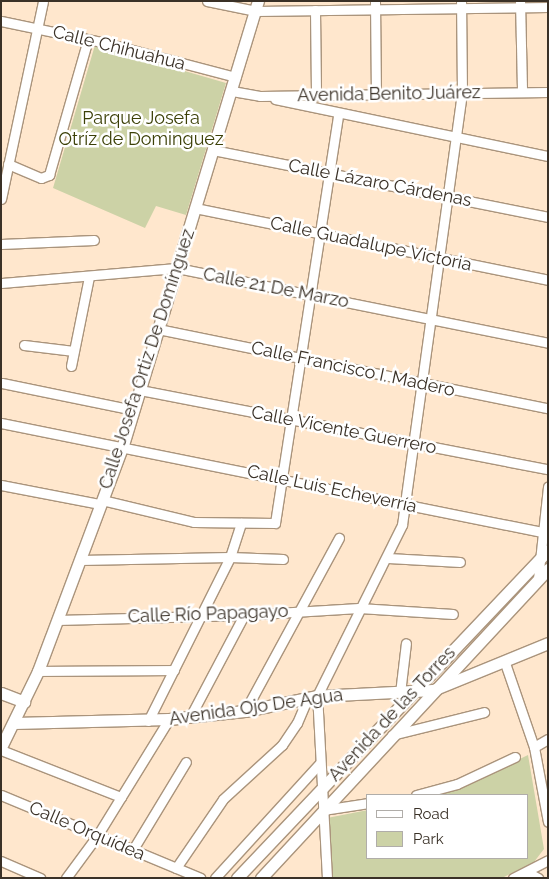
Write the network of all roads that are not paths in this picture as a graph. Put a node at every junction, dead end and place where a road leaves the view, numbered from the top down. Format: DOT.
graph roads {
  1 [pos="43,1"];
  2 [pos="207,1"];
  3 [pos="520,4"];
  4 [pos="338,5"];
  5 [pos="375,5"];
  6 [pos="461,5"];
  7 [pos="257,6"];
  8 [pos="548,8"];
  9 [pos="315,10"];
  10 [pos="1,21"];
  11 [pos="37,28"];
  12 [pos="88,39"];
  13 [pos="236,77"];
  14 [pos="232,91"];
  15 [pos="462,92"];
  16 [pos="522,92"];
  17 [pos="548,92"];
  18 [pos="376,94"];
  19 [pos="316,95"];
  20 [pos="260,96"];
  21 [pos="338,114"];
  22 [pos="456,138"];
  23 [pos="213,150"];
  24 [pos="548,156"];
  25 [pos="8,164"];
  26 [pos="329,173"];
  27 [pos="3,179"];
  28 [pos="448,196"];
  29 [pos="1,198"];
  30 [pos="195,208"];
  31 [pos="548,217"];
  32 [pos="320,233"];
  33 [pos="94,240"];
  34 [pos="1,244"];
  35 [pos="440,258"];
  36 [pos="177,268"];
  37 [pos="89,277"];
  38 [pos="548,280"];
  39 [pos="1,283"];
  40 [pos="310,296"];
  41 [pos="431,320"];
  42 [pos="158,329"];
  43 [pos="548,344"];
  44 [pos="24,345"];
  45 [pos="74,351"];
  46 [pos="301,358"];
  47 [pos="71,366"];
  48 [pos="2,382"];
  49 [pos="422,383"];
  50 [pos="140,390"];
  51 [pos="548,408"];
  52 [pos="134,410"];
  53 [pos="291,421"];
  54 [pos="1,423"];
  55 [pos="414,444"];
  56 [pos="123,445"];
  57 [pos="548,469"];
  58 [pos="282,480"];
  59 [pos="1,486"];
  60 [pos="548,487"];
  61 [pos="101,502"];
  62 [pos="406,505"];
  63 [pos="240,523"];
  64 [pos="542,532"];
  65 [pos="339,538"];
  66 [pos="548,550"];
  67 [pos="230,556"];
  68 [pos="388,558"];
  69 [pos="283,559"];
  70 [pos="80,560"];
  71 [pos="539,560"];
  72 [pos="460,562"];
  73 [pos="548,569"];
  74 [pos="538,579"];
  75 [pos="359,608"];
  76 [pos="300,611"];
  77 [pos="454,614"];
  78 [pos="202,615"];
  79 [pos="244,615"];
  80 [pos="57,620"];
  81 [pos="406,643"];
  82 [pos="548,643"];
  83 [pos="505,663"];
  84 [pos="174,670"];
  85 [pos="38,671"];
  86 [pos="433,690"];
  87 [pos="1,693"];
  88 [pos="405,693"];
  89 [pos="312,696"];
  90 [pos="24,702"];
  91 [pos="244,711"];
  92 [pos="484,712"];
  93 [pos="190,717"];
  94 [pos="169,719"];
  95 [pos="148,721"];
  96 [pos="14,723"];
  97 [pos="392,735"];
  98 [pos="548,739"];
  99 [pos="534,746"];
  100 [pos="1,748"];
  101 [pos="515,757"];
  102 [pos="186,762"];
  103 [pos="320,763"];
  104 [pos="322,788"];
  105 [pos="420,794"];
  106 [pos="1,795"];
  107 [pos="122,797"];
  108 [pos="366,803"];
  109 [pos="546,807"];
  110 [pos="323,810"];
  111 [pos="548,822"];
  112 [pos="97,836"];
  113 [pos="132,851"];
  114 [pos="548,860"];
  115 [pos="1,862"];
  116 [pos="176,868"];
  117 [pos="527,872"];
  118 [pos="40,878"];
  119 [pos="66,878"];
  120 [pos="200,878"];
  121 [pos="214,878"];
  122 [pos="237,878"];
  123 [pos="261,878"];
  124 [pos="327,878"];
  125 [pos="513,878"];
  126 [pos="538,878"];
  1 -- 11 [label="street"];
  2 -- 7 [label="street"];
  3 -- 6 [label="street"];
  3 -- 8 [label="street"];
  3 -- 16 [label="street"];
  4 -- 5 [label="street"];
  4 -- 9 [label="street"];
  5 -- 6 [label="street"];
  5 -- 18 [label="street"];
  6 -- 15 [label="street"];
  7 -- 9 [label="street"];
  7 -- 13 [label="street, Calle Josefa Ortiz De Domínguez"];
  9 -- 19 [label="street"];
  10 -- 11 [label="street, Calle Chihuahua"];
  11 -- 12 [label="street, Calle Chihuahua"];
  11 -- 25 [label="street"];
  12 -- 13 [label="street, Calle Chihuahua"];
  12 -- 25 [label="street"];
  13 -- 14 [label="street, Calle Josefa Ortiz De Domínguez"];
  14 -- 20 [label="street, Avenida Benito Juárez"];
  14 -- 23 [label="street, Calle Josefa Ortiz De Domínguez"];
  15 -- 16 [label="street, Avenida Benito Juárez"];
  15 -- 18 [label="street, Avenida Benito Juárez"];
  15 -- 22 [label="street"];
  16 -- 17 [label="street, Avenida Benito Juárez"];
  18 -- 19 [label="street, Avenida Benito Juárez"];
  19 -- 20 [label="street, Avenida Benito Juárez"];
  20 -- 21 [label="street"];
  21 -- 22 [label="street"];
  21 -- 26 [label="street"];
  22 -- 24 [label="street"];
  22 -- 28 [label="street"];
  23 -- 26 [label="street, Calle Lázaro Cárdenas"];
  23 -- 30 [label="street, Calle Josefa Ortiz De Domínguez"];
  25 -- 27 [label="street"];
  26 -- 28 [label="street, Calle Lázaro Cárdenas"];
  26 -- 32 [label="street"];
  27 -- 29 [label="street"];
  28 -- 31 [label="street, Calle Lázaro Cárdenas"];
  28 -- 35 [label="street"];
  30 -- 32 [label="street, Calle Guadalupe Victoria"];
  30 -- 36 [label="street, Calle Josefa Ortiz De Domínguez"];
  32 -- 35 [label="street, Calle Guadalupe Victoria"];
  32 -- 40 [label="street"];
  33 -- 34 [label="street"];
  35 -- 38 [label="street, Calle Guadalupe Victoria"];
  35 -- 41 [label="street"];
  36 -- 37 [label="street, Calle 21 De Marzo"];
  36 -- 40 [label="street, Calle 21 De Marzo"];
  36 -- 42 [label="street, Calle Josefa Ortiz De Domínguez"];
  37 -- 39 [label="street, Calle 21 De Marzo"];
  37 -- 45 [label="street"];
  40 -- 41 [label="street, Calle 21 De Marzo"];
  40 -- 46 [label="street"];
  41 -- 43 [label="street, Calle 21 De Marzo"];
  41 -- 49 [label="street"];
  42 -- 46 [label="street, Calle Francisco I. Madero"];
  42 -- 50 [label="street, Calle Josefa Ortiz De Domínguez"];
  44 -- 45 [label="street"];
  45 -- 47 [label="street"];
  46 -- 49 [label="street, Calle Francisco I. Madero"];
  46 -- 53 [label="street"];
  48 -- 52 [label="street"];
  49 -- 51 [label="street, Calle Francisco I. Madero"];
  49 -- 55 [label="street"];
  50 -- 52 [label="street, Calle Josefa Ortiz De Domínguez"];
  50 -- 53 [label="street, Calle Vicente Guerrero"];
  52 -- 56 [label="street, Calle Josefa Ortiz De Domínguez"];
  53 -- 55 [label="street, Calle Vicente Guerrero"];
  53 -- 58 [label="street"];
  54 -- 56 [label="street, Calle Luis Echeverría"];
  55 -- 57 [label="street, Calle Vicente Guerrero"];
  55 -- 62 [label="street"];
  56 -- 58 [label="street, Calle Luis Echeverría"];
  56 -- 61 [label="street, Calle Josefa Ortiz De Domínguez"];
  58 -- 62 [label="street, Calle Luis Echeverría"];
  58 -- 63 [label="street"];
  59 -- 61 [label="street"];
  60 -- 64 [label="street"];
  61 -- 63 [label="street"];
  61 -- 70 [label="street, Calle Josefa Ortiz De Domínguez"];
  62 -- 64 [label="street, Calle Luis Echeverría"];
  62 -- 68 [label="street"];
  63 -- 67 [label="street"];
  64 -- 71 [label="street"];
  65 -- 76 [label="street"];
  66 -- 71 [label="street, Avenida de las Torres"];
  67 -- 69 [label="street"];
  67 -- 70 [label="street"];
  67 -- 78 [label="street"];
  68 -- 72 [label="street"];
  68 -- 75 [label="street"];
  70 -- 80 [label="street, Calle Josefa Ortiz De Domínguez"];
  71 -- 74 [label="street"];
  71 -- 88 [label="street, Avenida de las Torres"];
  73 -- 74 [label="street, Avenida de las Torres"];
  74 -- 86 [label="street, Avenida de las Torres"];
  75 -- 76 [label="street, Calle Río Papagayo"];
  75 -- 77 [label="street, Calle Río Papagayo"];
  75 -- 89 [label="street"];
  76 -- 79 [label="street, Calle Río Papagayo"];
  76 -- 91 [label="street"];
  78 -- 79 [label="street, Calle Río Papagayo"];
  78 -- 80 [label="street, Calle Río Papagayo"];
  78 -- 84 [label="street"];
  79 -- 93 [label="street"];
  80 -- 85 [label="street, Calle Josefa Ortiz De Domínguez"];
  81 -- 88 [label="street"];
  82 -- 83 [label="street, Avenida Ojo De Agua"];
  83 -- 86 [label="street, Avenida Ojo De Agua"];
  83 -- 99 [label="street"];
  84 -- 85 [label="street"];
  84 -- 95 [label="street"];
  85 -- 90 [label="street, Calle Josefa Ortiz De Domínguez"];
  86 -- 88 [label="street, Avenida Ojo De Agua"];
  86 -- 97 [label="street, Avenida de las Torres"];
  87 -- 90 [label="street"];
  88 -- 89 [label="street, Avenida Ojo De Agua"];
  88 -- 104 [label="street, Avenida de las Torres"];
  89 -- 91 [label="street, Avenida Ojo De Agua"];
  89 -- 103 [label="street"];
  89 -- 116 [label="street"];
  90 -- 96 [label="street, Calle Josefa Ortiz De Domínguez"];
  91 -- 93 [label="street, Avenida Ojo De Agua"];
  92 -- 97 [label="street"];
  93 -- 94 [label="street, Avenida Ojo De Agua"];
  94 -- 95 [label="street, Avenida Ojo De Agua"];
  94 -- 107 [label="street"];
  95 -- 96 [label="street, Avenida Ojo De Agua"];
  96 -- 100 [label="street, Calle Josefa Ortiz De Domínguez"];
  97 -- 110 [label="street, Avenida de las Torres"];
  98 -- 99 [label="street"];
  99 -- 109 [label="street"];
  100 -- 107 [label="street"];
  101 -- 105 [label="street"];
  102 -- 113 [label="street"];
  103 -- 104 [label="street"];
  103 -- 121 [label="street"];
  104 -- 110 [label="street"];
  104 -- 122 [label="street, Avenida de las Torres"];
  106 -- 112 [label="street, Calle Orquídea"];
  107 -- 112 [label="street"];
  108 -- 110 [label="street"];
  109 -- 111 [label="street"];
  110 -- 123 [label="street, Avenida de las Torres"];
  110 -- 124 [label="street"];
  112 -- 113 [label="street, Calle Orquídea"];
  112 -- 119 [label="street"];
  113 -- 116 [label="street, Calle Orquídea"];
  114 -- 117 [label="street"];
  115 -- 118 [label="street"];
  116 -- 120 [label="street, Calle Orquídea"];
  117 -- 125 [label="street"];
  117 -- 126 [label="street"];
}
